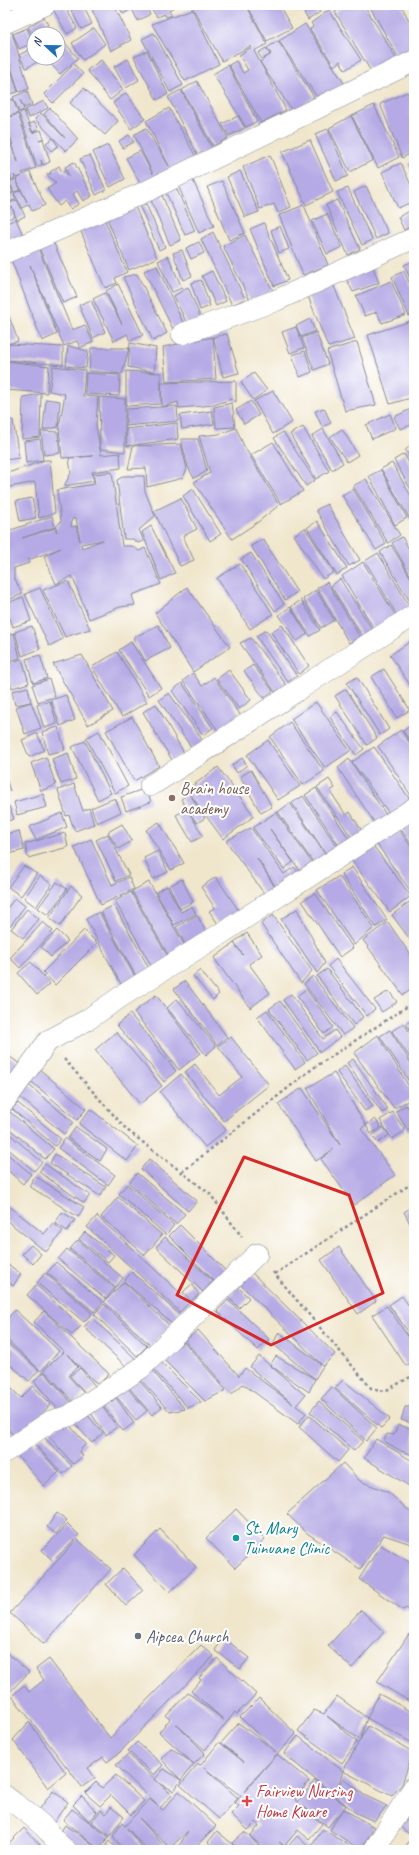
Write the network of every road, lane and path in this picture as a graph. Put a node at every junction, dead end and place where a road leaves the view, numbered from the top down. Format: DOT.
graph roads {
  1 [pos="45,5"];
  2 [pos="5,24"];
  3 [pos="414,61"];
  4 [pos="414,238"];
  5 [pos="5,253"];
  6 [pos="182,334"];
  7 [pos="414,615"];
  8 [pos="150,786"];
  9 [pos="414,808"];
  10 [pos="414,1002"];
  11 [pos="48,1041"];
  12 [pos="5,1101"];
  13 [pos="182,1172"];
  14 [pos="414,1182"];
  15 [pos="257,1254"];
  16 [pos="275,1274"];
  17 [pos="414,1375"];
  18 [pos="5,1452"];
  19 [pos="414,1787"];
  20 [pos="5,1796"];
  21 [pos="66,1850"];
  22 [pos="374,1850"];
  1 -- 2 [label="street"];
  3 -- 5 [label="street"];
  4 -- 6 [label="street"];
  7 -- 8 [label="street"];
  9 -- 11 [label="street"];
  10 -- 13 [label="path"];
  11 -- 12 [label="street"];
  11 -- 13 [label="path"];
  13 -- 15 [label="path"];
  14 -- 16 [label="path"];
  15 -- 16 [label="path"];
  15 -- 18 [label="street"];
  16 -- 17 [label="path"];
  19 -- 22 [label="street"];
  20 -- 21 [label="street"];
}
